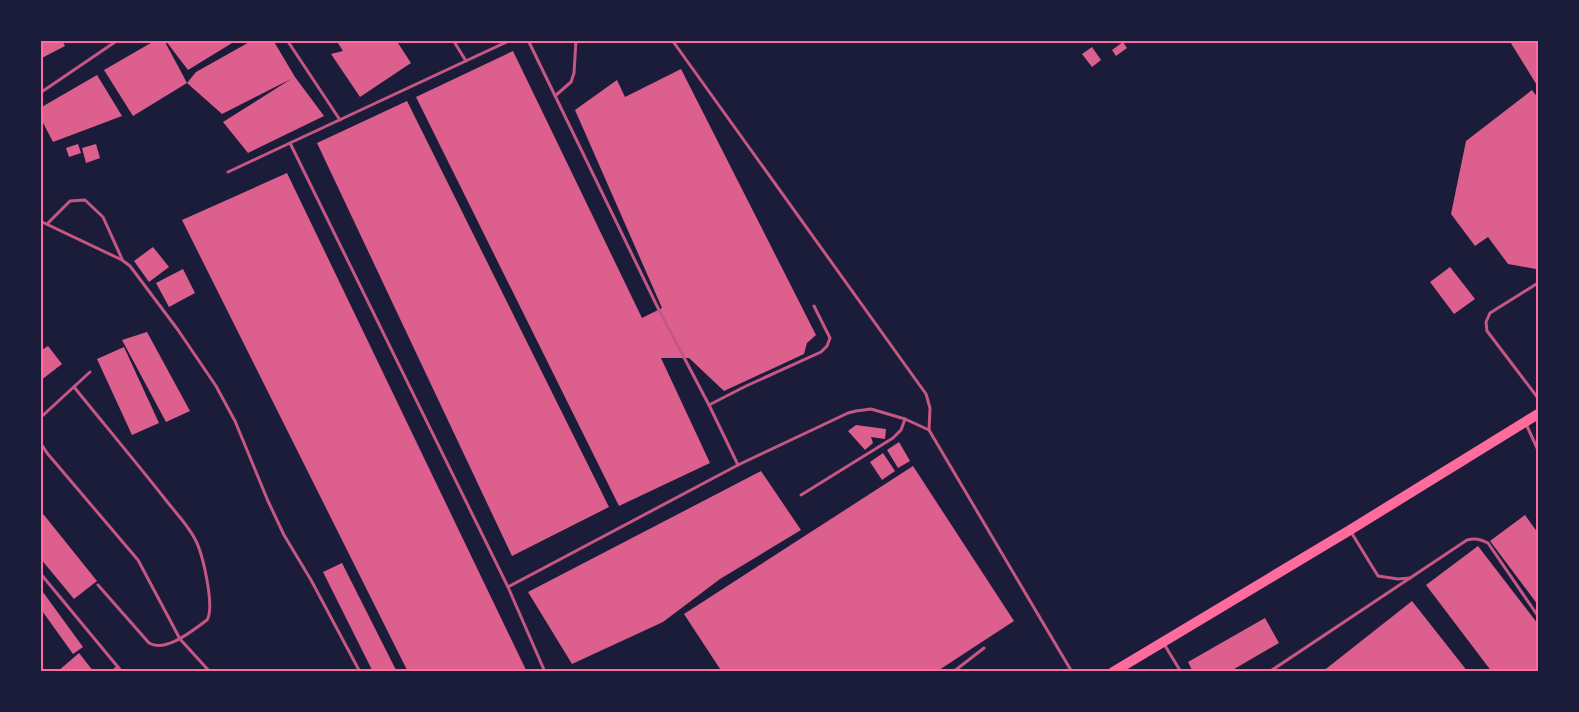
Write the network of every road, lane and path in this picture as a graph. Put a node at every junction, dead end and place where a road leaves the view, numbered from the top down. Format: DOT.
graph roads {
  1 [pos="118,40"];
  2 [pos="287,40"];
  3 [pos="453,40"];
  4 [pos="511,40"];
  5 [pos="528,40"];
  6 [pos="576,40"];
  7 [pos="672,40"];
  8 [pos="466,61"];
  9 [pos="40,93"];
  10 [pos="555,96"];
  11 [pos="340,120"];
  12 [pos="290,143"];
  13 [pos="228,172"];
  14 [pos="40,221"];
  15 [pos="47,224"];
  16 [pos="122,260"];
  17 [pos="1539,283"];
  18 [pos="814,306"];
  19 [pos="90,372"];
  20 [pos="74,387"];
  21 [pos="1539,398"];
  22 [pos="709,405"];
  23 [pos="1539,414"];
  24 [pos="40,418"];
  25 [pos="905,419"];
  26 [pos="1525,422"];
  27 [pos="929,430"];
  28 [pos="40,442"];
  29 [pos="1539,450"];
  30 [pos="738,465"];
  31 [pos="801,495"];
  32 [pos="1350,530"];
  33 [pos="40,573"];
  34 [pos="1412,577"];
  35 [pos="98,585"];
  36 [pos="508,587"];
  37 [pos="1539,616"];
  38 [pos="180,639"];
  39 [pos="1163,643"];
  40 [pos="984,648"];
  41 [pos="118,667"];
  42 [pos="112,672"];
  43 [pos="122,672"];
  44 [pos="210,672"];
  45 [pos="360,672"];
  46 [pos="545,672"];
  47 [pos="953,672"];
  48 [pos="1072,672"];
  49 [pos="1113,672"];
  50 [pos="1181,672"];
  51 [pos="1269,672"];
  1 -- 9 [label="lane"];
  2 -- 11 [label="lane"];
  3 -- 8 [label="lane"];
  4 -- 8 [label="lane"];
  5 -- 10 [label="lane"];
  6 -- 10 [label="lane"];
  7 -- 27 [label="lane"];
  8 -- 11 [label="lane"];
  10 -- 22 [label="lane"];
  11 -- 12 [label="lane"];
  12 -- 13 [label="lane"];
  12 -- 36 [label="lane"];
  14 -- 15 [label="lane"];
  15 -- 16 [label="lane"];
  15 -- 16 [label="lane"];
  16 -- 45 [label="lane"];
  17 -- 21 [label="lane"];
  18 -- 22 [label="lane"];
  19 -- 20 [label="lane"];
  20 -- 24 [label="lane"];
  20 -- 38 [label="lane"];
  22 -- 30 [label="lane"];
  23 -- 26 [label="highway"];
  25 -- 27 [label="lane"];
  25 -- 30 [label="lane"];
  25 -- 31 [label="lane"];
  26 -- 29 [label="lane"];
  26 -- 32 [label="highway"];
  27 -- 48 [label="lane"];
  28 -- 38 [label="lane"];
  30 -- 36 [label="lane"];
  32 -- 34 [label="lane"];
  32 -- 39 [label="highway"];
  33 -- 41 [label="lane"];
  34 -- 37 [label="lane"];
  34 -- 51 [label="lane"];
  35 -- 38 [label="lane"];
  36 -- 46 [label="lane"];
  38 -- 44 [label="lane"];
  39 -- 49 [label="highway"];
  39 -- 50 [label="lane"];
  40 -- 47 [label="lane"];
  41 -- 42 [label="lane"];
  41 -- 43 [label="lane"];
}
